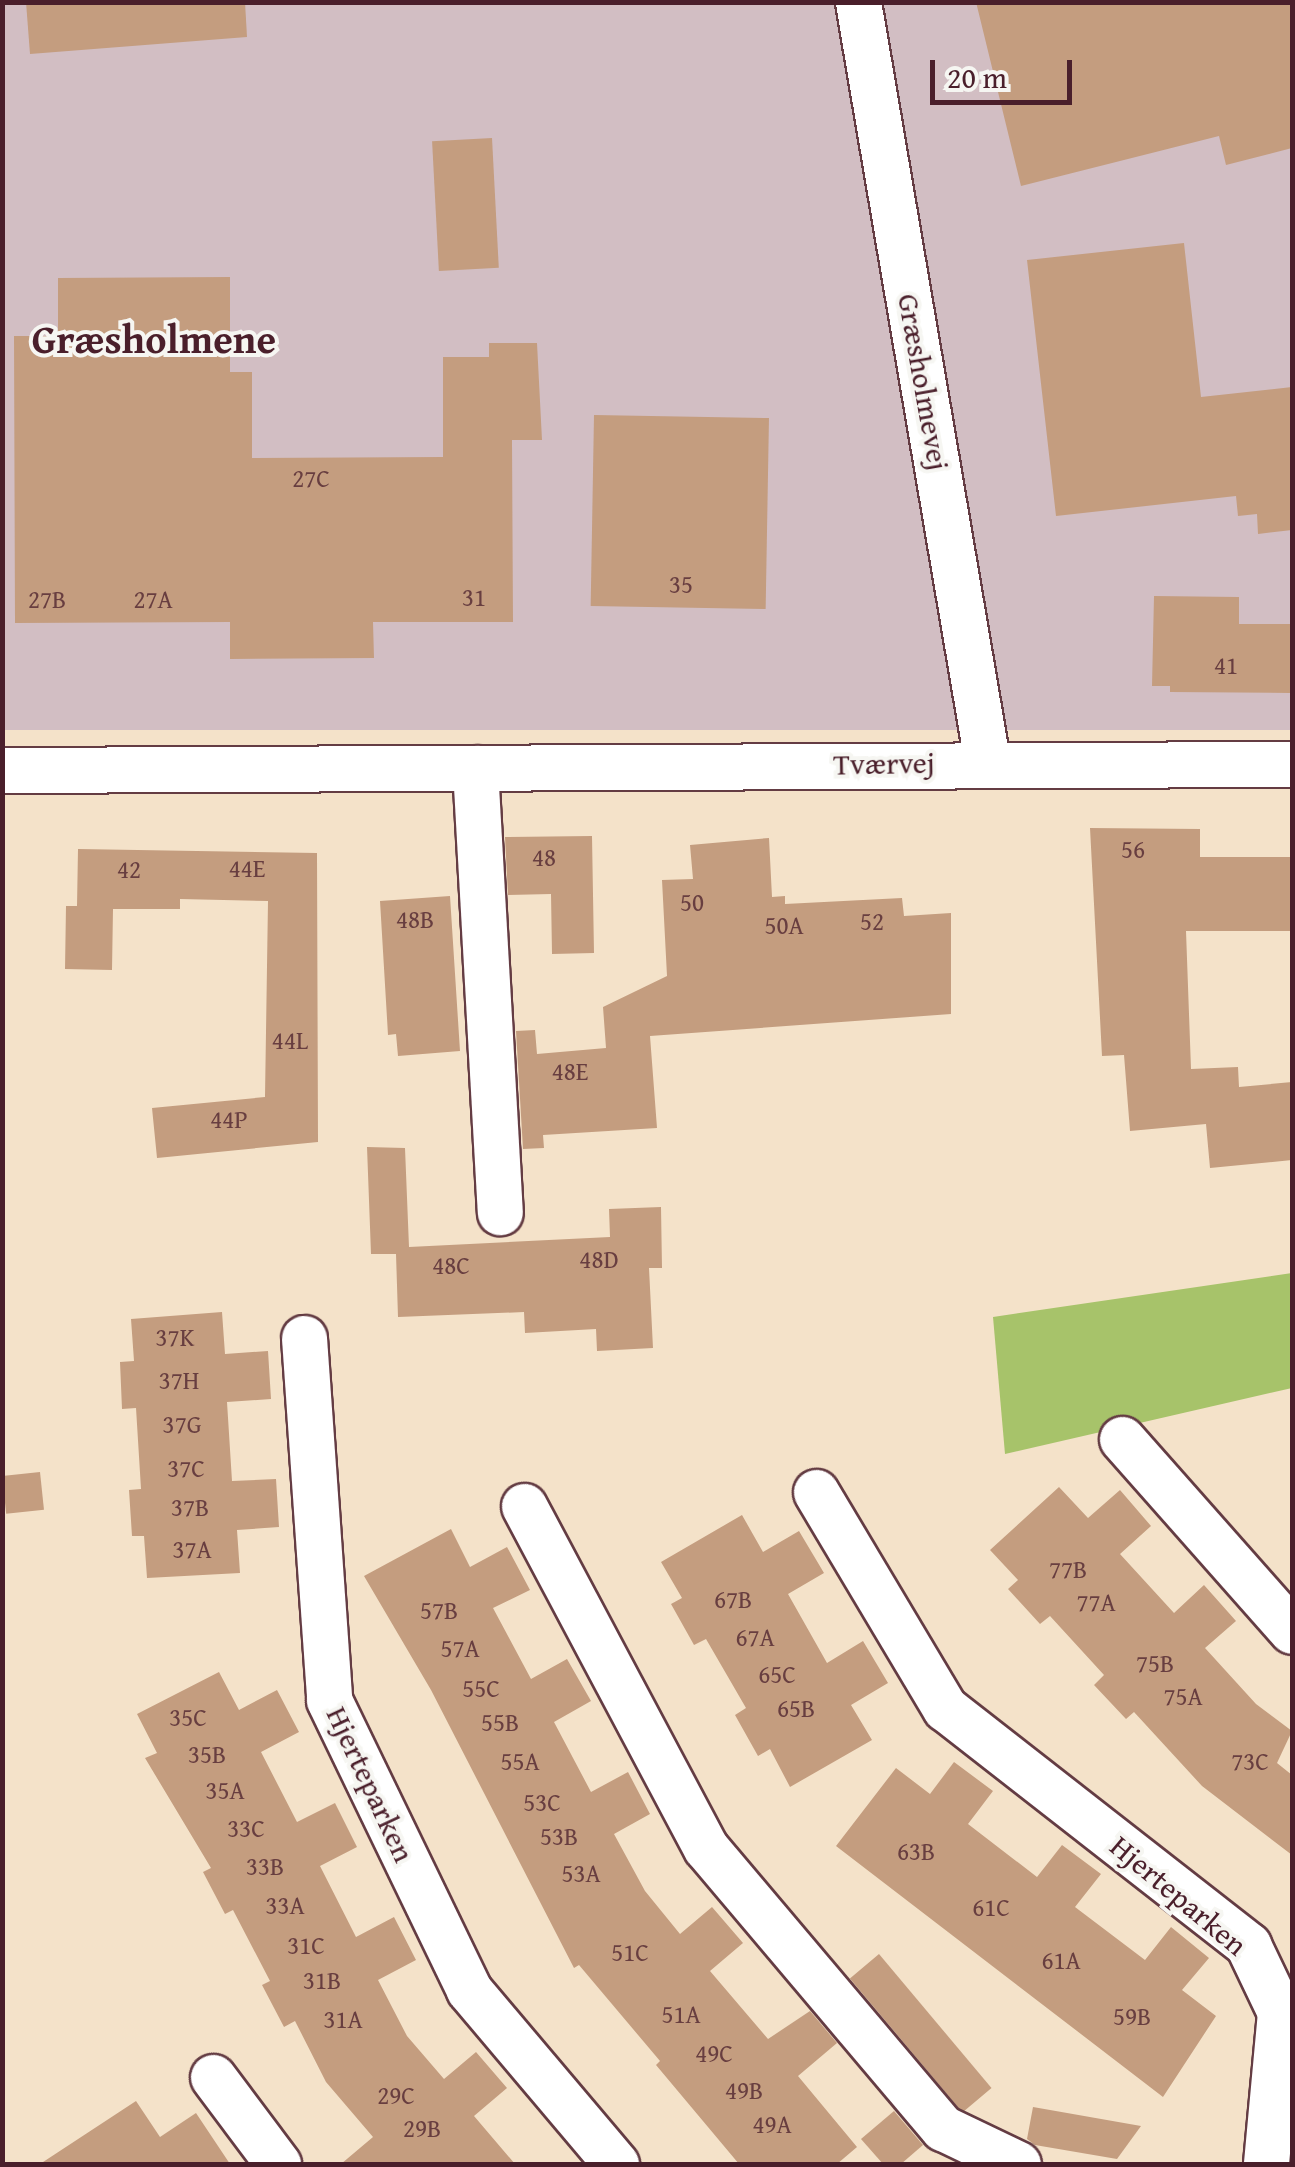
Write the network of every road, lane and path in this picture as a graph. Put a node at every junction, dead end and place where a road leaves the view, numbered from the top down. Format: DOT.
graph roads {
  1 [pos="858,2"];
  2 [pos="986,761"];
  3 [pos="1292,764"];
  4 [pos="475,768"];
  5 [pos="2,770"];
  6 [pos="500,1212"];
  7 [pos="304,1338"];
  8 [pos="1122,1439"];
  9 [pos="816,1492"];
  10 [pos="524,1506"];
  11 [pos="1292,1631"];
  12 [pos="213,2077"];
  13 [pos="278,2164"];
  14 [pos="616,2164"];
  15 [pos="1018,2164"];
  16 [pos="1266,2164"];
  1 -- 2 [label="street, Græsholmevej"];
  2 -- 3 [label="street, Tværvej"];
  2 -- 4 [label="street, Tværvej"];
  4 -- 5 [label="street, Tværvej"];
  4 -- 6 [label="street"];
  7 -- 14 [label="street, Hjerteparken"];
  8 -- 11 [label="street"];
  9 -- 16 [label="street, Hjerteparken"];
  10 -- 15 [label="street"];
  12 -- 13 [label="street"];
}
